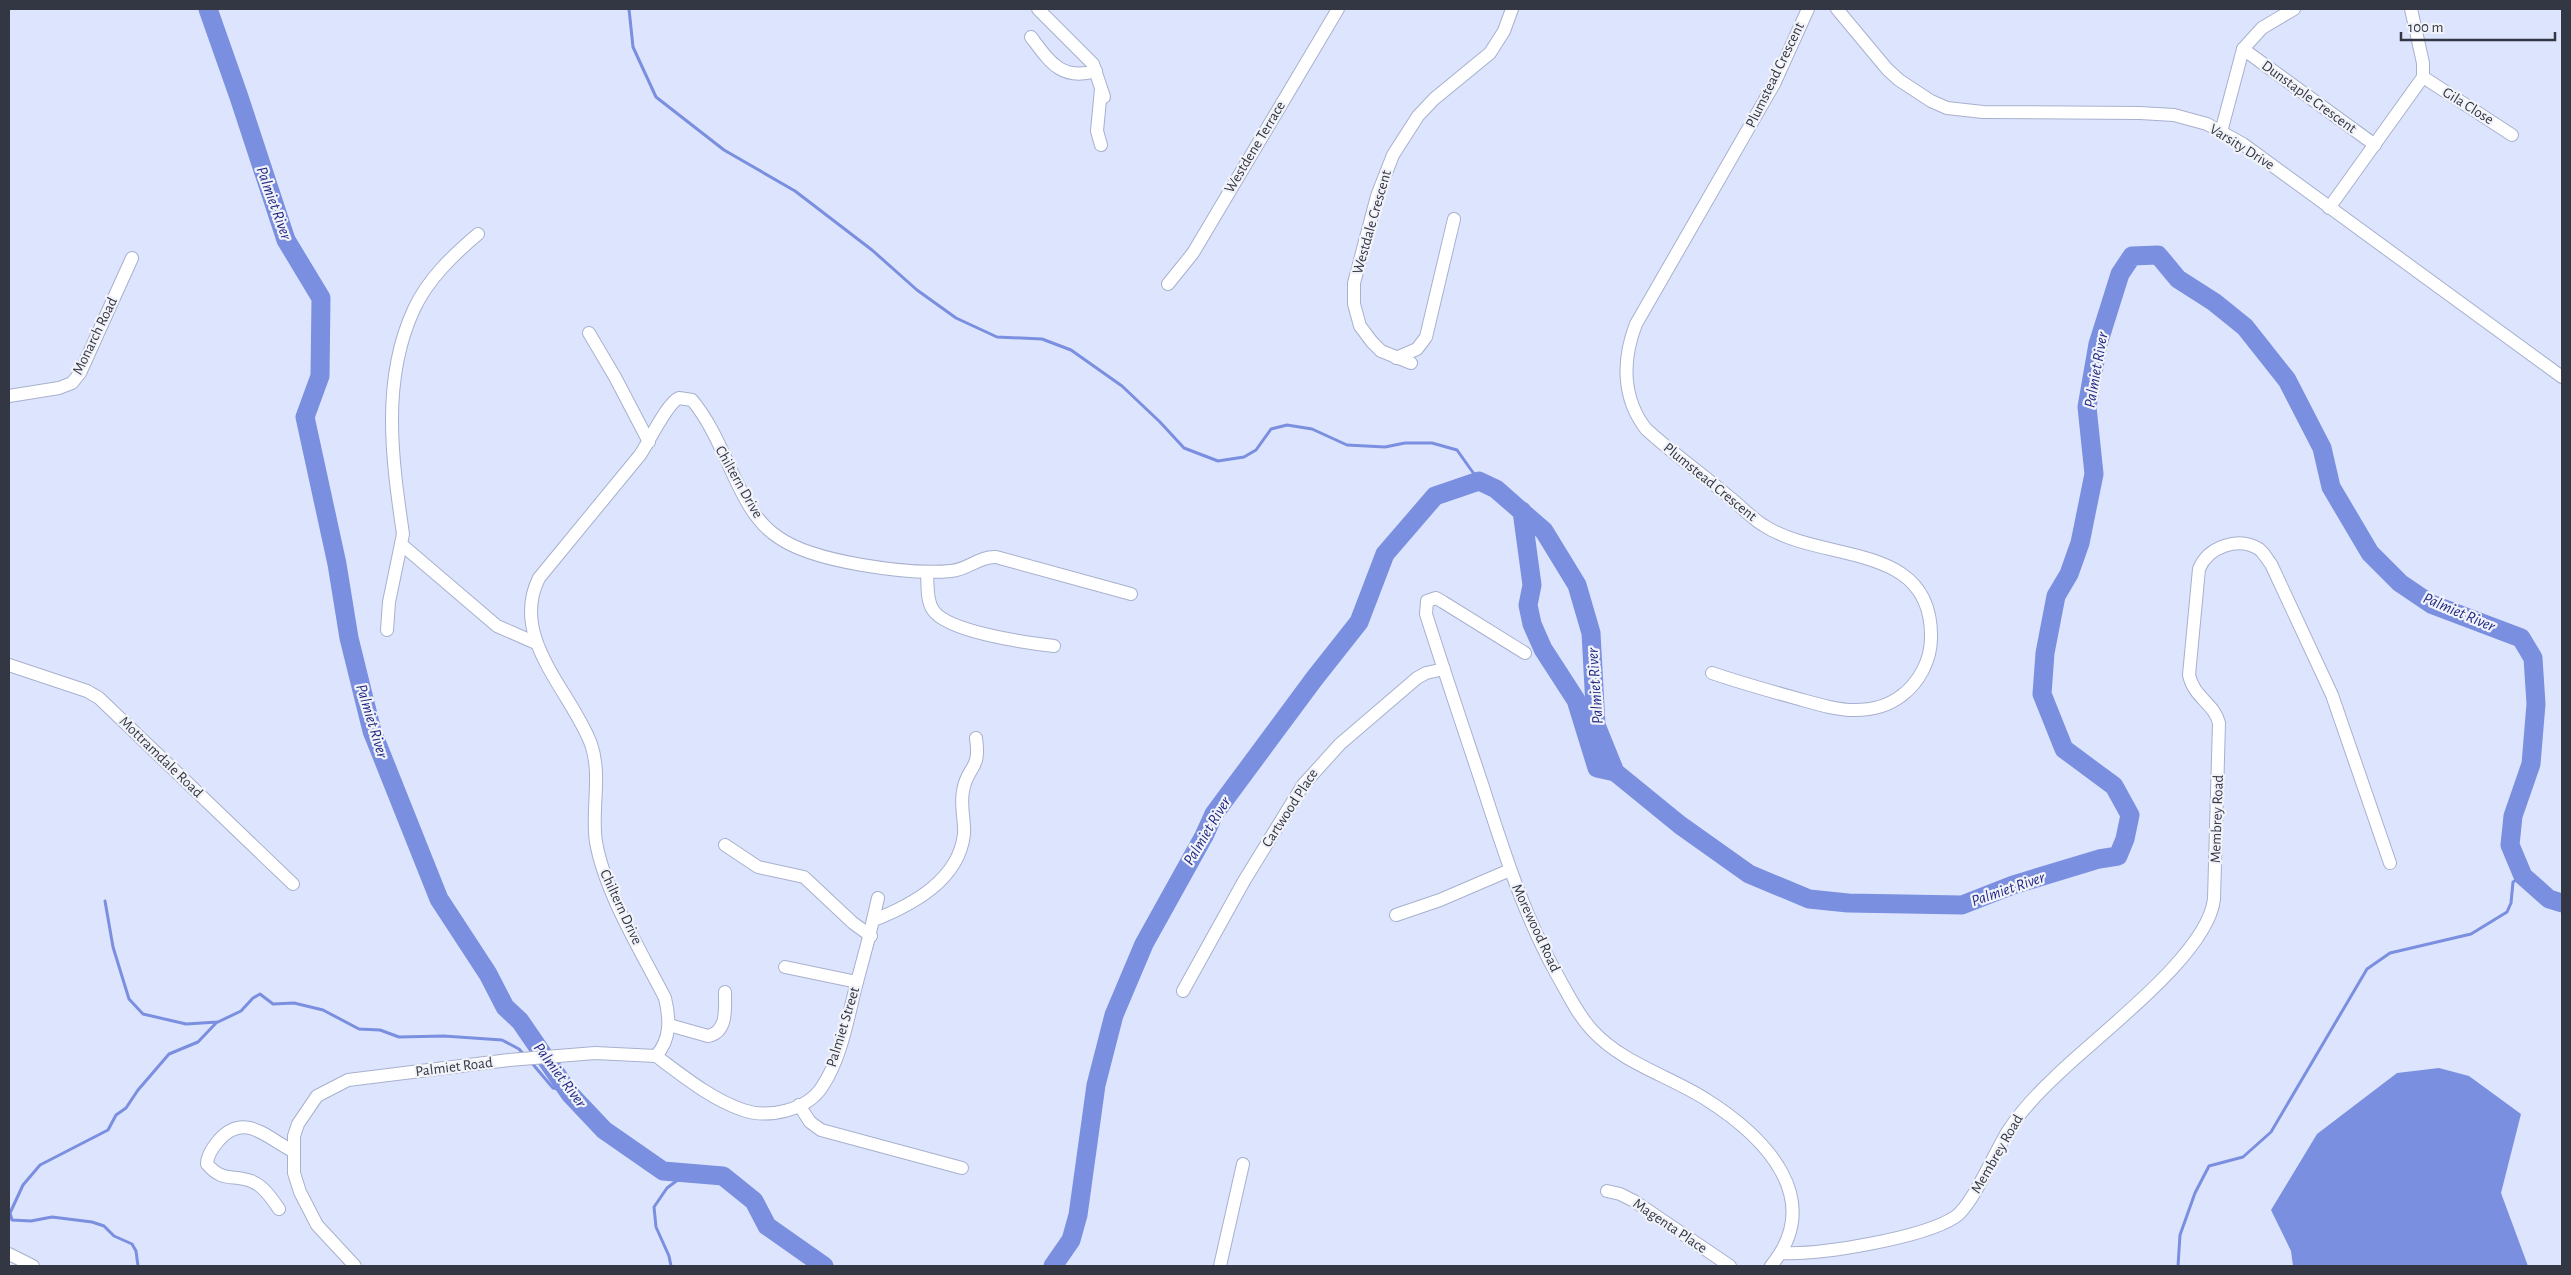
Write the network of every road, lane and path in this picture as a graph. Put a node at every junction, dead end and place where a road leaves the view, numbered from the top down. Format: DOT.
graph roads {
  1 [pos="1038,9"];
  2 [pos="1338,9"];
  3 [pos="1512,9"];
  4 [pos="1808,9"];
  5 [pos="1836,9"];
  6 [pos="2294,9"];
  7 [pos="2411,9"];
  8 [pos="1031,37"];
  9 [pos="2243,49"];
  10 [pos="1096,71"];
  11 [pos="2423,77"];
  12 [pos="2221,132"];
  13 [pos="2512,135"];
  14 [pos="1101,145"];
  15 [pos="2375,145"];
  16 [pos="2329,208"];
  17 [pos="1454,219"];
  18 [pos="478,234"];
  19 [pos="132,258"];
  20 [pos="1168,284"];
  21 [pos="589,333"];
  22 [pos="1396,358"];
  23 [pos="1411,363"];
  24 [pos="2562,378"];
  25 [pos="9,396"];
  26 [pos="649,442"];
  27 [pos="401,544"];
  28 [pos="927,572"];
  29 [pos="1131,594"];
  30 [pos="387,630"];
  31 [pos="536,643"];
  32 [pos="1054,646"];
  33 [pos="1525,652"];
  34 [pos="9,665"];
  35 [pos="1444,669"];
  36 [pos="1712,673"];
  37 [pos="976,738"];
  38 [pos="725,845"];
  39 [pos="2390,863"];
  40 [pos="1510,870"];
  41 [pos="293,884"];
  42 [pos="878,898"];
  43 [pos="1396,914"];
  44 [pos="874,920"];
  45 [pos="870,936"];
  46 [pos="785,967"];
  47 [pos="857,982"];
  48 [pos="725,992"];
  49 [pos="1183,992"];
  50 [pos="669,1025"];
  51 [pos="656,1056"];
  52 [pos="799,1106"];
  53 [pos="293,1151"];
  54 [pos="1243,1164"];
  55 [pos="962,1168"];
  56 [pos="1607,1190"];
  57 [pos="279,1209"];
  58 [pos="1782,1253"];
  59 [pos="9,1254"];
  60 [pos="33,1266"];
  61 [pos="355,1266"];
  62 [pos="1220,1266"];
  63 [pos="1730,1266"];
  64 [pos="1771,1266"];
  1 -- 10 [label="street"];
  2 -- 20 [label="street, Westdene Terrace"];
  3 -- 22 [label="street, Westdale Crescent"];
  4 -- 36 [label="street, Plumstead Crescent"];
  5 -- 12 [label="street, Varsity Drive"];
  6 -- 9 [label="street, Dunstaple Crescent"];
  7 -- 11 [label="street"];
  8 -- 10 [label="street"];
  9 -- 12 [label="street, Dunstaple Crescent"];
  9 -- 15 [label="street, Dunstaple Crescent"];
  10 -- 14 [label="street"];
  11 -- 13 [label="street, Gila Close"];
  11 -- 15 [label="street"];
  12 -- 16 [label="street, Varsity Drive"];
  15 -- 16 [label="street"];
  16 -- 24 [label="street, Varsity Drive"];
  17 -- 22 [label="street"];
  18 -- 27 [label="street"];
  19 -- 25 [label="street, Monarch Road"];
  21 -- 26 [label="street"];
  22 -- 23 [label="street, Westdale Crescent"];
  26 -- 28 [label="street, Chiltern Drive"];
  26 -- 31 [label="street, Chiltern Drive"];
  27 -- 30 [label="street"];
  27 -- 31 [label="street"];
  28 -- 29 [label="street, Chiltern Drive"];
  28 -- 32 [label="street"];
  31 -- 50 [label="street, Chiltern Drive"];
  33 -- 35 [label="street, Morewood Road"];
  34 -- 41 [label="street, Mottramdale Road"];
  35 -- 40 [label="street, Morewood Road"];
  35 -- 49 [label="street, Cartwood Place"];
  37 -- 44 [label="street"];
  38 -- 45 [label="street"];
  39 -- 58 [label="street, Membrey Road"];
  40 -- 43 [label="street"];
  40 -- 58 [label="street, Morewood Road"];
  42 -- 44 [label="street, Palmiet Street"];
  44 -- 45 [label="street, Palmiet Street"];
  45 -- 47 [label="street, Palmiet Street"];
  46 -- 47 [label="street"];
  47 -- 52 [label="street, Palmiet Street"];
  48 -- 50 [label="street"];
  50 -- 51 [label="street, Chiltern Drive"];
  51 -- 52 [label="street, Palmiet Street"];
  51 -- 53 [label="street, Palmiet Road"];
  52 -- 55 [label="street"];
  53 -- 57 [label="street"];
  53 -- 61 [label="street, Palmiet Road"];
  54 -- 62 [label="street"];
  56 -- 63 [label="street, Magenta Place"];
  58 -- 64 [label="street, Morewood Road"];
  59 -- 60 [label="street"];
}
